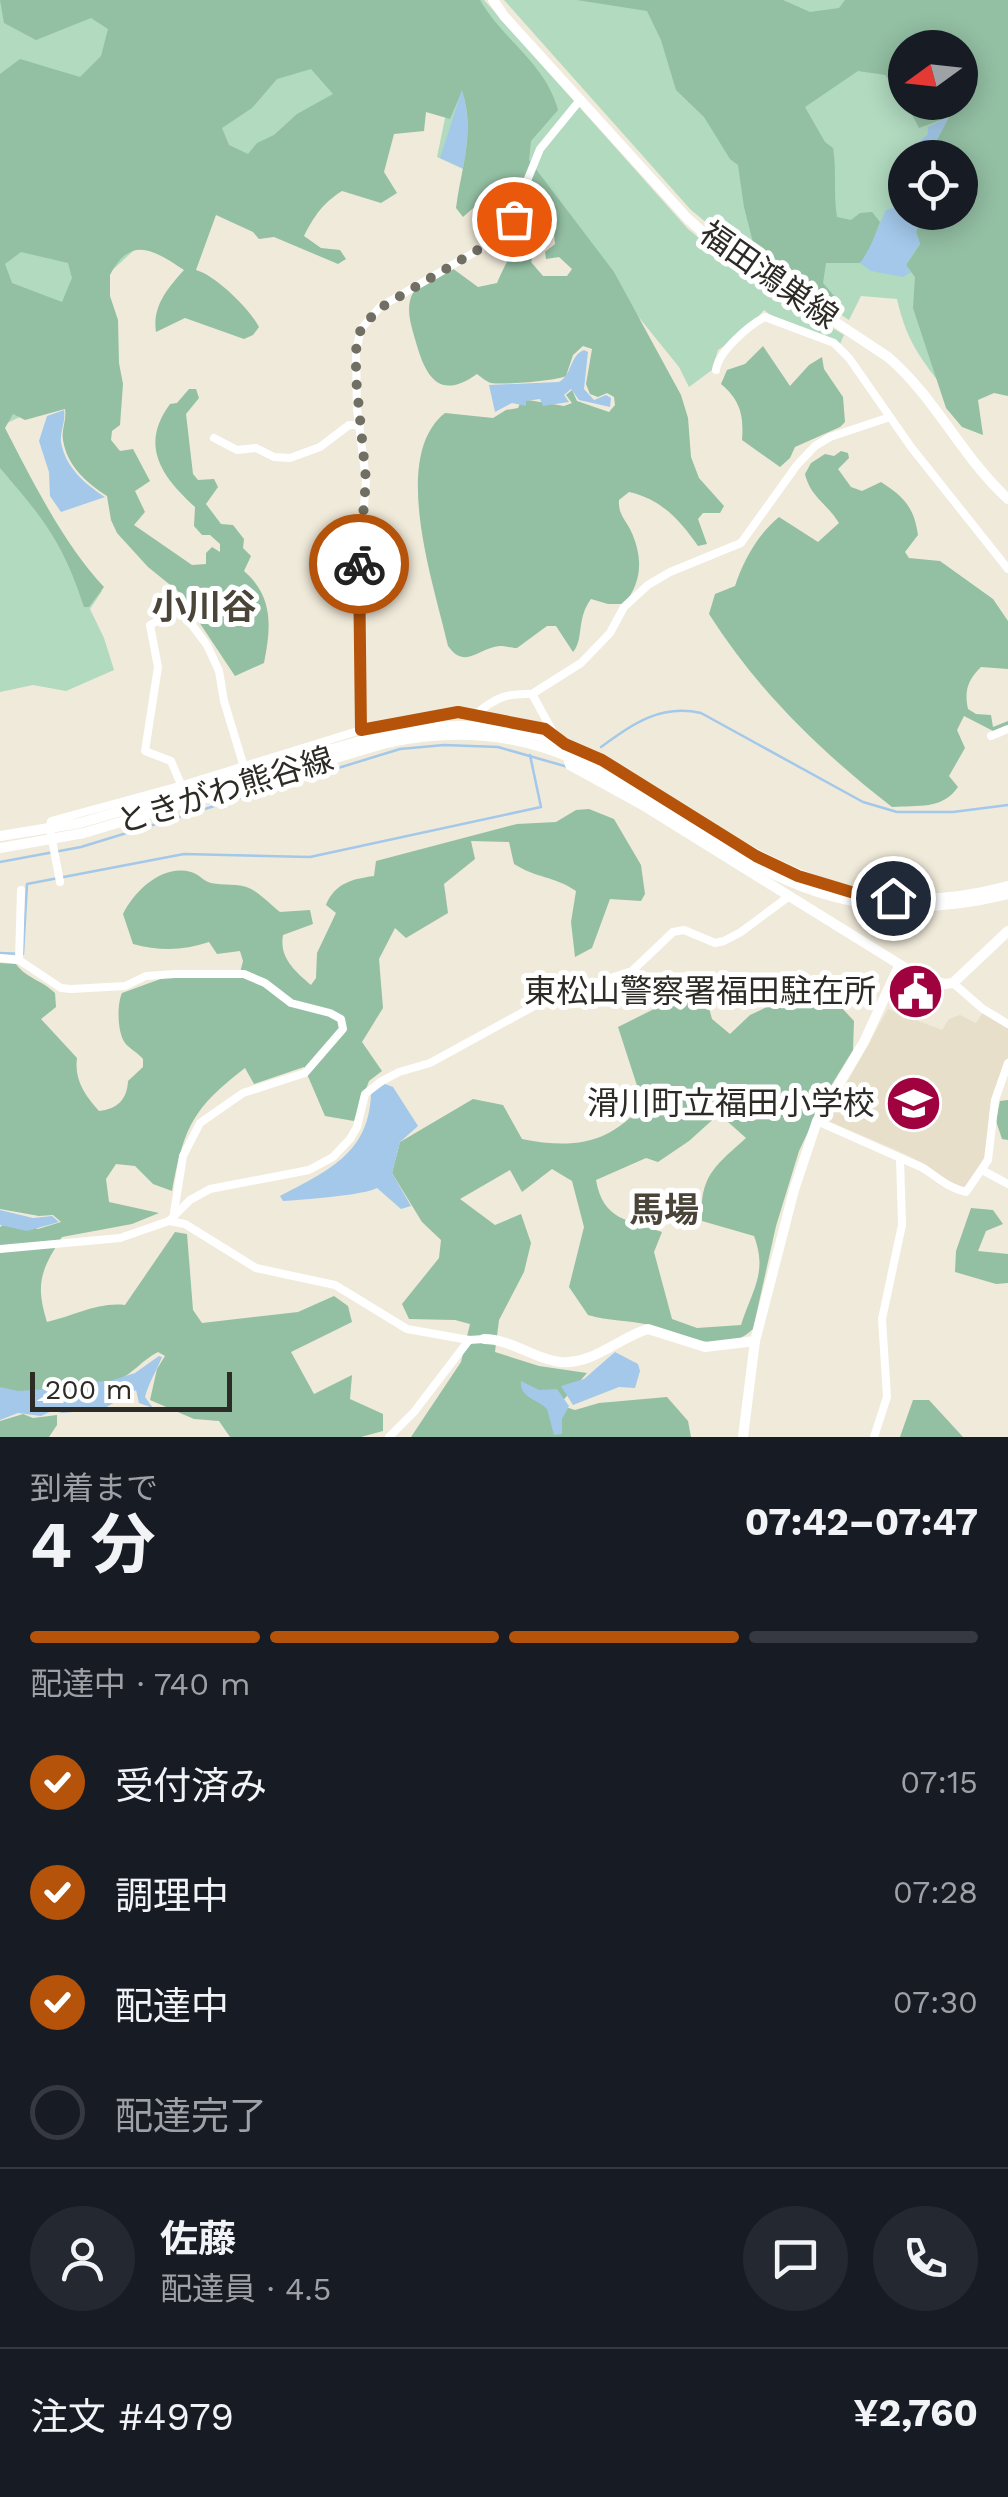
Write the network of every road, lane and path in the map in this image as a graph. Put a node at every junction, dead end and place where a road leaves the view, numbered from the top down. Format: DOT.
graph roads {
  1 [pos="494,0"];
  2 [pos="580,100"];
  3 [pos="868,344"];
  4 [pos="850,359"];
  5 [pos="716,370"];
  6 [pos="890,416"];
  7 [pos="360,424"];
  8 [pos="214,438"];
  9 [pos="1008,500"];
  10 [pos="1008,569"];
  11 [pos="532,694"];
  12 [pos="478,713"];
  13 [pos="1008,729"];
  14 [pos="553,733"];
  15 [pos="990,736"];
  16 [pos="363,739"];
  17 [pos="573,752"];
  18 [pos="244,767"];
  19 [pos="183,790"];
  20 [pos="51,835"];
  21 [pos="0,836"];
  22 [pos="0,848"];
  23 [pos="60,882"];
  24 [pos="1008,886"];
  25 [pos="22,890"];
  26 [pos="1008,894"];
  27 [pos="788,897"];
  28 [pos="1008,931"];
  29 [pos="0,958"];
  30 [pos="19,960"];
  31 [pos="899,966"];
  32 [pos="953,982"];
  33 [pos="1008,1024"];
  34 [pos="1008,1063"];
  35 [pos="817,1121"];
  36 [pos="900,1158"];
  37 [pos="982,1170"];
  38 [pos="1008,1184"];
  39 [pos="169,1221"];
  40 [pos="0,1249"];
  41 [pos="484,1339"];
  42 [pos="468,1340"];
  43 [pos="755,1341"];
  44 [pos="389,1437"];
  45 [pos="743,1437"];
  46 [pos="874,1437"];
  1 -- 2 [label="main road, 福田鴻巣線"];
  2 -- 3 [label="main road, 福田鴻巣線"];
  2 -- 7 [label="street"];
  3 -- 4 [label="street"];
  3 -- 9 [label="main road, 福田鴻巣線"];
  4 -- 5 [label="street"];
  4 -- 6 [label="street"];
  6 -- 10 [label="street"];
  6 -- 11 [label="street"];
  7 -- 8 [label="street"];
  7 -- 16 [label="street"];
  11 -- 12 [label="street"];
  11 -- 14 [label="street"];
  12 -- 14 [label="street"];
  12 -- 16 [label="street"];
  13 -- 15 [label="street"];
  14 -- 17 [label="street"];
  16 -- 17 [label="main road, ときがわ熊谷線"];
  16 -- 18 [label="street"];
  16 -- 19 [label="main road, ときがわ熊谷線"];
  16 -- 20 [label="main road, ときがわ熊谷線"];
  17 -- 24 [label="main road, ときがわ熊谷線"];
  17 -- 26 [label="main road, ときがわ熊谷線"];
  17 -- 27 [label="main road"];
  18 -- 19 [label="street"];
  18 -- 19 [label="street"];
  19 -- 20 [label="main road, ときがわ熊谷線"];
  20 -- 21 [label="main road, ときがわ熊谷線"];
  20 -- 22 [label="main road, ときがわ熊谷線"];
  20 -- 23 [label="street"];
  25 -- 30 [label="street"];
  27 -- 31 [label="main road"];
  27 -- 39 [label="street"];
  28 -- 32 [label="main road"];
  29 -- 30 [label="street"];
  30 -- 39 [label="street"];
  31 -- 32 [label="main road"];
  31 -- 35 [label="main road"];
  32 -- 33 [label="street"];
  34 -- 37 [label="street"];
  35 -- 36 [label="street"];
  35 -- 43 [label="main road"];
  36 -- 37 [label="street"];
  36 -- 46 [label="street"];
  37 -- 38 [label="street"];
  39 -- 40 [label="street"];
  39 -- 42 [label="street"];
  41 -- 42 [label="street"];
  41 -- 43 [label="main road"];
  42 -- 44 [label="street"];
  43 -- 45 [label="main road"];
}
